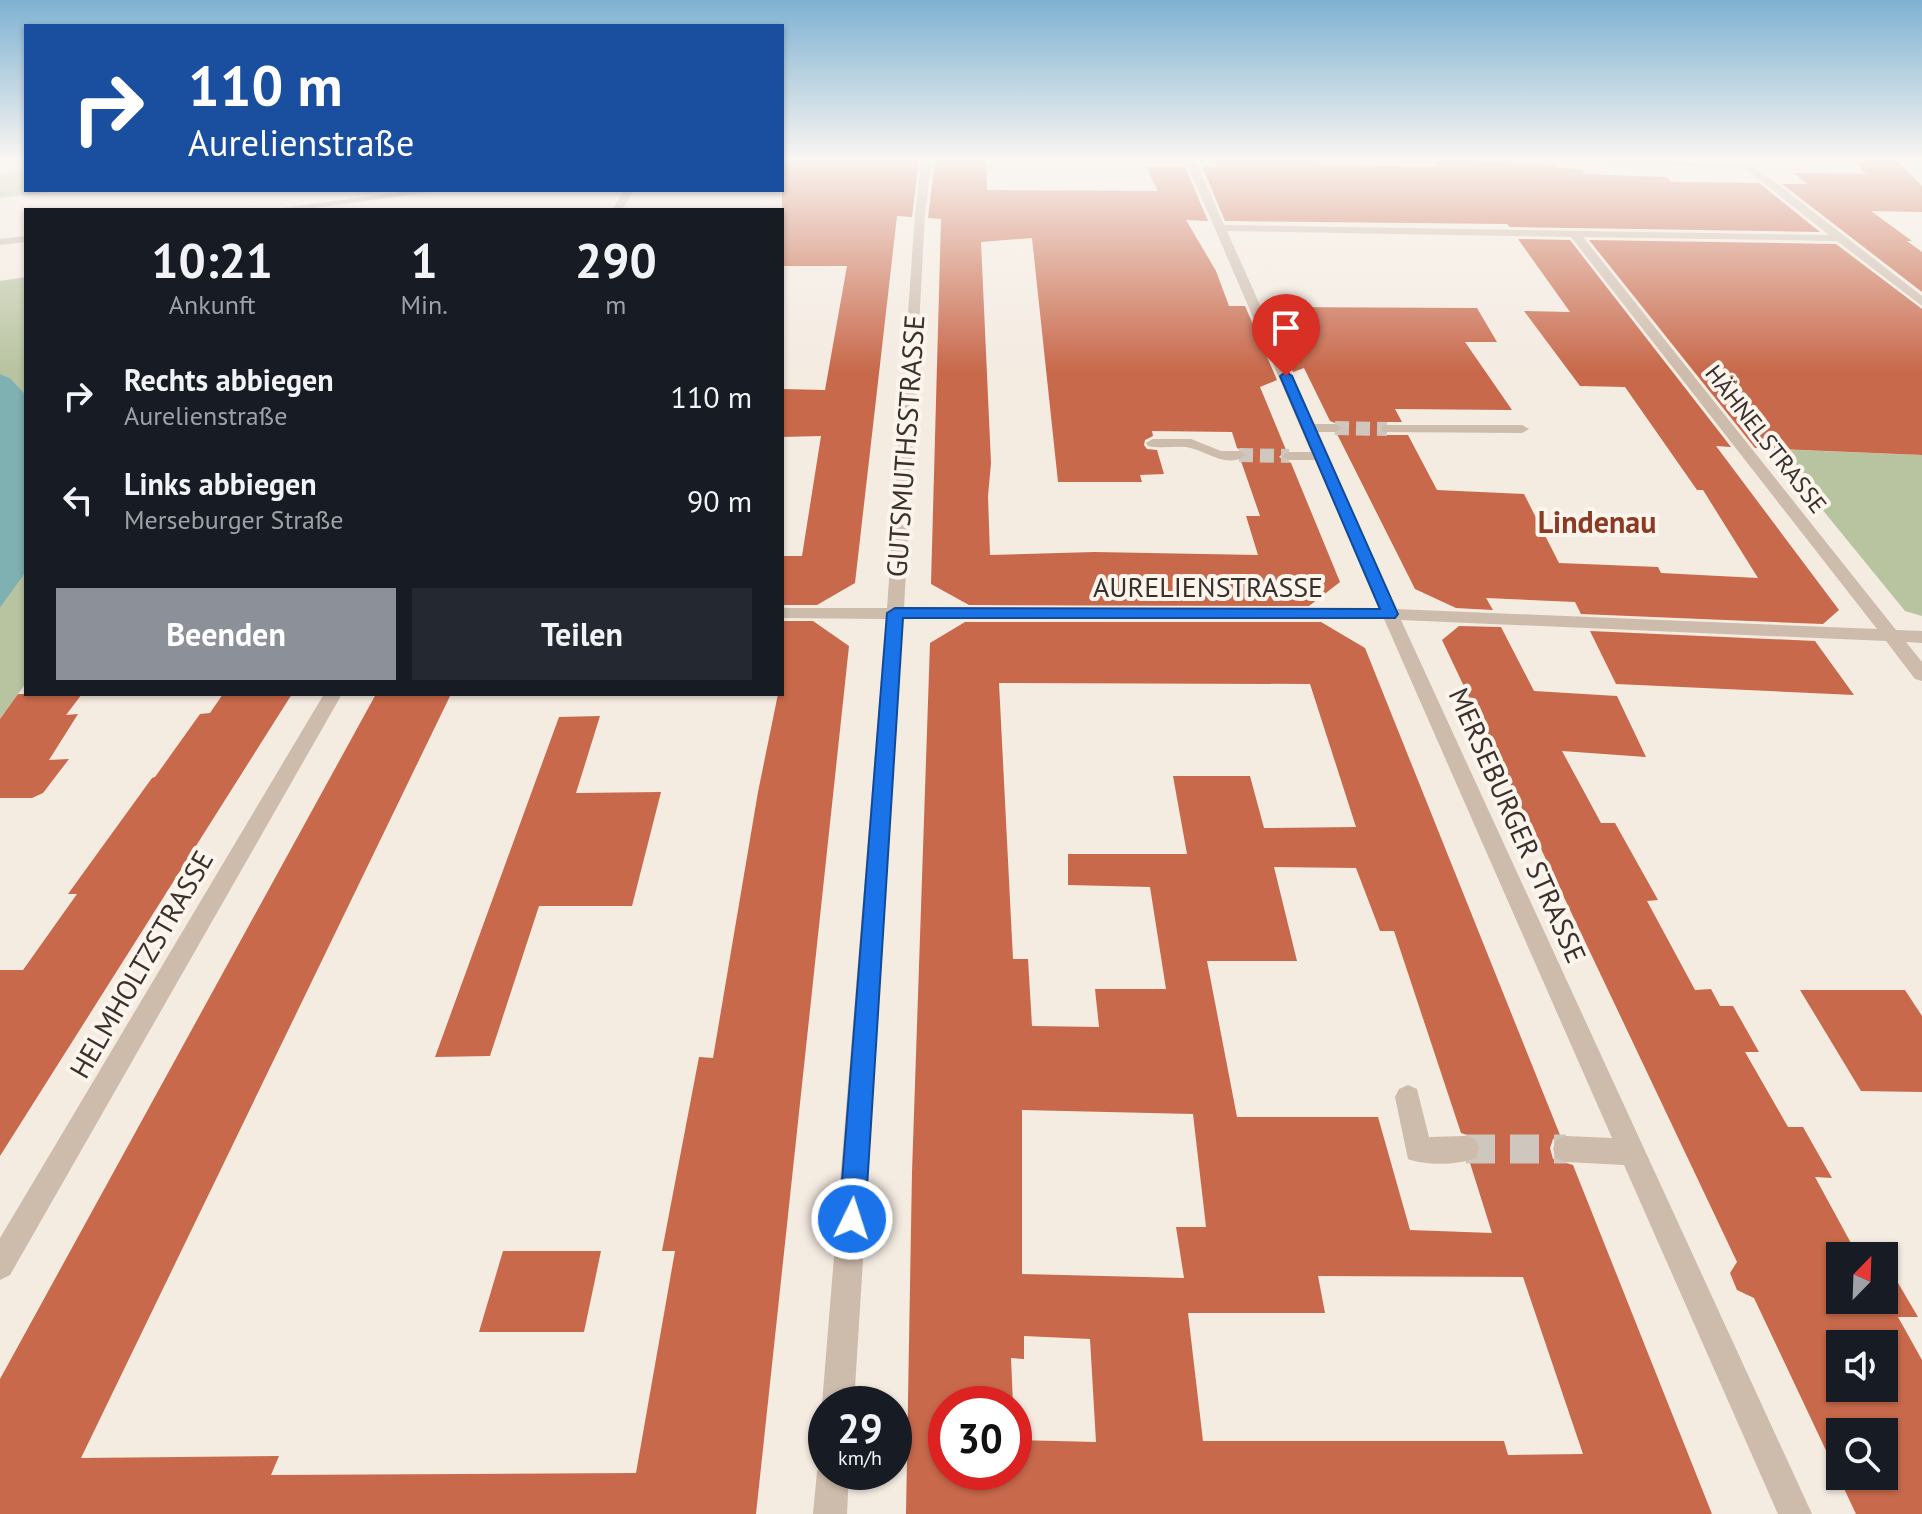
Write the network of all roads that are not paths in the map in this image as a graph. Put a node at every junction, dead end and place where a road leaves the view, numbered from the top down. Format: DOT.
graph roads {
  1 [pos="919,230"];
  2 [pos="1222,230"];
  3 [pos="1366,230"];
  4 [pos="1829,230"];
  5 [pos="1573,232"];
  6 [pos="1840,238"];
  7 [pos="24,239"];
  8 [pos="0,242"];
  9 [pos="1922,302"];
  10 [pos="1309,428"];
  11 [pos="1335,428"];
  12 [pos="1387,429"];
  13 [pos="1522,429"];
  14 [pos="1153,443"];
  15 [pos="1239,455"];
  16 [pos="1289,456"];
  17 [pos="1321,456"];
  18 [pos="784,613"];
  19 [pos="895,613"];
  20 [pos="1390,614"];
  21 [pos="1891,636"];
  22 [pos="1922,637"];
  23 [pos="1922,675"];
  24 [pos="332,696"];
  25 [pos="1408,1097"];
  26 [pos="1466,1149"];
  27 [pos="1566,1149"];
  28 [pos="1632,1152"];
  29 [pos="0,1265"];
  30 [pos="839,1386"];
  31 [pos="832,1490"];
  32 [pos="830,1514"];
  33 [pos="1795,1514"];
  1 -- 19 [label="street, GUTSMUTHSSTRASSE"];
  2 -- 10 [label="street, MERSEBURGER STRASSE"];
  3 -- 5 [label="street"];
  4 -- 6 [label="street"];
  5 -- 6 [label="street"];
  5 -- 21 [label="street, HÄHNELSTRASSE"];
  6 -- 9 [label="street"];
  7 -- 8 [label="street"];
  10 -- 11 [label="street"];
  10 -- 17 [label="street, MERSEBURGER STRASSE"];
  12 -- 13 [label="street"];
  14 -- 15 [label="street"];
  16 -- 17 [label="street"];
  17 -- 20 [label="street, MERSEBURGER STRASSE"];
  18 -- 19 [label="street, AURELIENSTRASSE"];
  19 -- 20 [label="street, AURELIENSTRASSE"];
  19 -- 30 [label="street, GUTSMUTHSSTRASSE"];
  20 -- 21 [label="street, AURELIENSTRASSE"];
  20 -- 28 [label="street, MERSEBURGER STRASSE"];
  21 -- 22 [label="street, AURELIENSTRASSE"];
  21 -- 23 [label="street, HÄHNELSTRASSE"];
  24 -- 29 [label="street, HELMHOLTZSTRASSE"];
  25 -- 26 [label="street"];
  27 -- 28 [label="street"];
  28 -- 33 [label="street, MERSEBURGER STRASSE"];
  31 -- 32 [label="street"];
}
